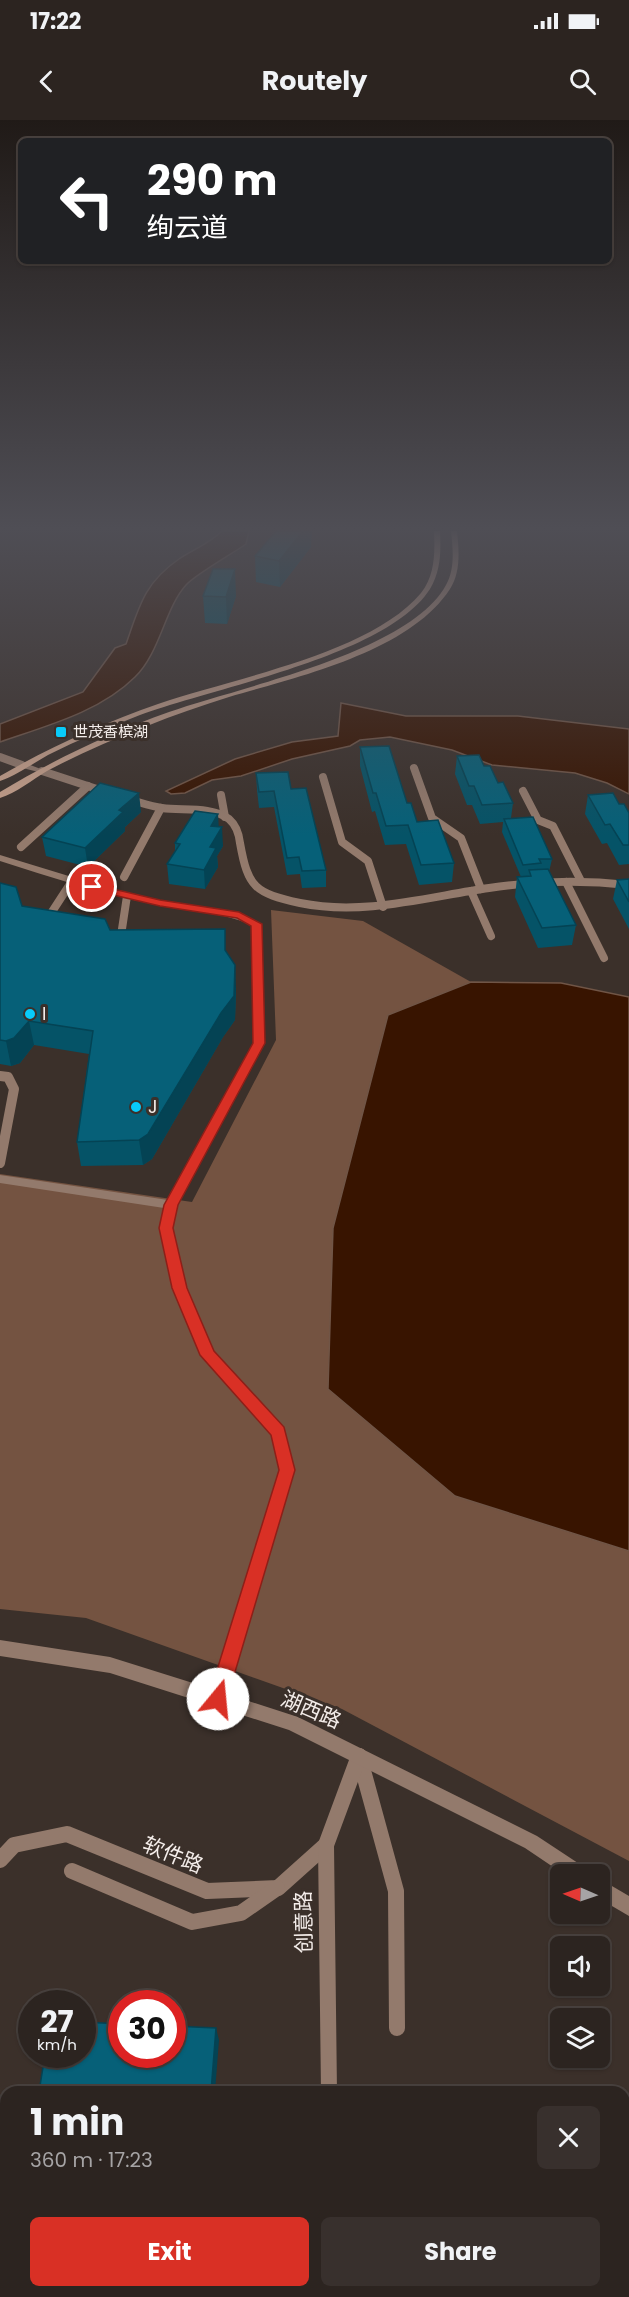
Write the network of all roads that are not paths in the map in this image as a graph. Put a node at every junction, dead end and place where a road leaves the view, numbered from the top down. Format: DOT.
graph roads {
  1 [pos="371,633"];
  2 [pos="395,633"];
  3 [pos="0,757"];
  4 [pos="22,765"];
  5 [pos="414,768"];
  6 [pos="42,771"];
  7 [pos="323,777"];
  8 [pos="0,779"];
  9 [pos="88,786"];
  10 [pos="523,791"];
  11 [pos="221,795"];
  12 [pos="0,796"];
  13 [pos="161,808"];
  14 [pos="225,817"];
  15 [pos="21,847"];
  16 [pos="0,858"];
  17 [pos="124,877"];
  18 [pos="72,881"];
  19 [pos="581,881"];
  20 [pos="566,882"];
  21 [pos="629,885"];
  22 [pos="476,890"];
  23 [pos="128,896"];
  24 [pos="383,907"];
  25 [pos="43,927"];
  26 [pos="491,936"];
  27 [pos="119,948"];
  28 [pos="604,958"];
  29 [pos="0,1076"];
  30 [pos="0,1163"];
  31 [pos="0,1179"];
  32 [pos="171,1205"];
  33 [pos="0,1648"];
  34 [pos="218,1699"];
  35 [pos="359,1756"];
  36 [pos="326,1845"];
  37 [pos="0,1860"];
  38 [pos="564,1864"];
  39 [pos="72,1871"];
  40 [pos="278,1888"];
  41 [pos="610,1895"];
  42 [pos="629,1907"];
  43 [pos="397,2028"];
  44 [pos="328,2086"];
  1 -- 4 [label="main road"];
  2 -- 6 [label="main road"];
  3 -- 4 [label="lane"];
  4 -- 6 [label="street"];
  4 -- 8 [label="main road"];
  5 -- 22 [label="lane"];
  6 -- 9 [label="lane"];
  6 -- 12 [label="main road"];
  7 -- 24 [label="lane"];
  9 -- 13 [label="lane"];
  9 -- 15 [label="lane"];
  10 -- 19 [label="lane"];
  11 -- 14 [label="lane"];
  13 -- 14 [label="lane"];
  13 -- 17 [label="lane"];
  14 -- 24 [label="lane"];
  16 -- 18 [label="street"];
  18 -- 23 [label="street"];
  18 -- 25 [label="lane"];
  19 -- 20 [label="lane"];
  19 -- 21 [label="lane"];
  20 -- 22 [label="lane"];
  20 -- 28 [label="lane"];
  22 -- 24 [label="lane"];
  22 -- 26 [label="lane"];
  23 -- 27 [label="lane"];
  23 -- 32 [label="street"];
  29 -- 30 [label="lane"];
  31 -- 32 [label="street"];
  32 -- 34 [label="street"];
  33 -- 34 [label="street, 湖西路"];
  34 -- 35 [label="street, 湖西路"];
  35 -- 36 [label="lane, 创意路"];
  35 -- 38 [label="street, 湖西路"];
  35 -- 43 [label="lane"];
  36 -- 40 [label="lane"];
  36 -- 44 [label="lane, 创意路"];
  37 -- 40 [label="lane, 软件路"];
  39 -- 40 [label="lane"];
  41 -- 42 [label="street"];
}
